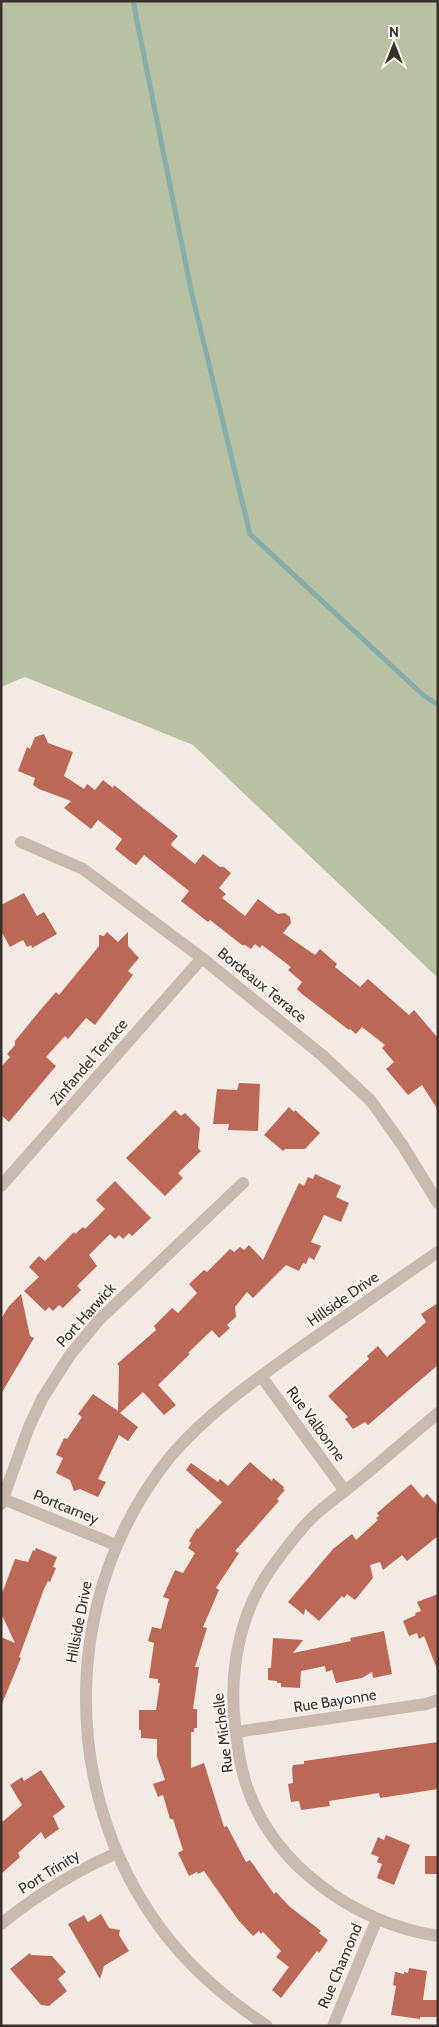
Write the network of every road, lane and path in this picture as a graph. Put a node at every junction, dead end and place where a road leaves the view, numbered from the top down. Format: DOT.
graph roads {
  1 [pos="21,842"];
  2 [pos="202,958"];
  3 [pos="243,1183"];
  4 [pos="1,1186"];
  5 [pos="438,1203"];
  6 [pos="438,1252"];
  7 [pos="261,1376"];
  8 [pos="438,1413"];
  9 [pos="345,1491"];
  10 [pos="2,1501"];
  11 [pos="116,1545"];
  12 [pos="438,1700"];
  13 [pos="236,1732"];
  14 [pos="117,1852"];
  15 [pos="377,1919"];
  16 [pos="1,1924"];
  17 [pos="438,1936"];
  18 [pos="267,2026"];
  19 [pos="332,2026"];
  1 -- 2 [label="street, Bordeaux Terrace"];
  2 -- 4 [label="street, Zinfandel Terrace"];
  2 -- 5 [label="street, Bordeaux Terrace"];
  3 -- 10 [label="street, Port Harwick"];
  6 -- 7 [label="street, Hillside Drive"];
  7 -- 9 [label="street, Rue Valbonne"];
  7 -- 11 [label="street, Hillside Drive"];
  8 -- 9 [label="street, Rue Michelle"];
  9 -- 13 [label="street, Rue Michelle"];
  10 -- 11 [label="street, Portcarney"];
  11 -- 14 [label="street, Hillside Drive"];
  12 -- 13 [label="street, Rue Bayonne"];
  13 -- 15 [label="street, Rue Michelle"];
  14 -- 16 [label="street, Port Trinity"];
  14 -- 18 [label="street, Hillside Drive"];
  15 -- 17 [label="street, Rue Michelle"];
  15 -- 19 [label="street, Rue Chamond"];
}
